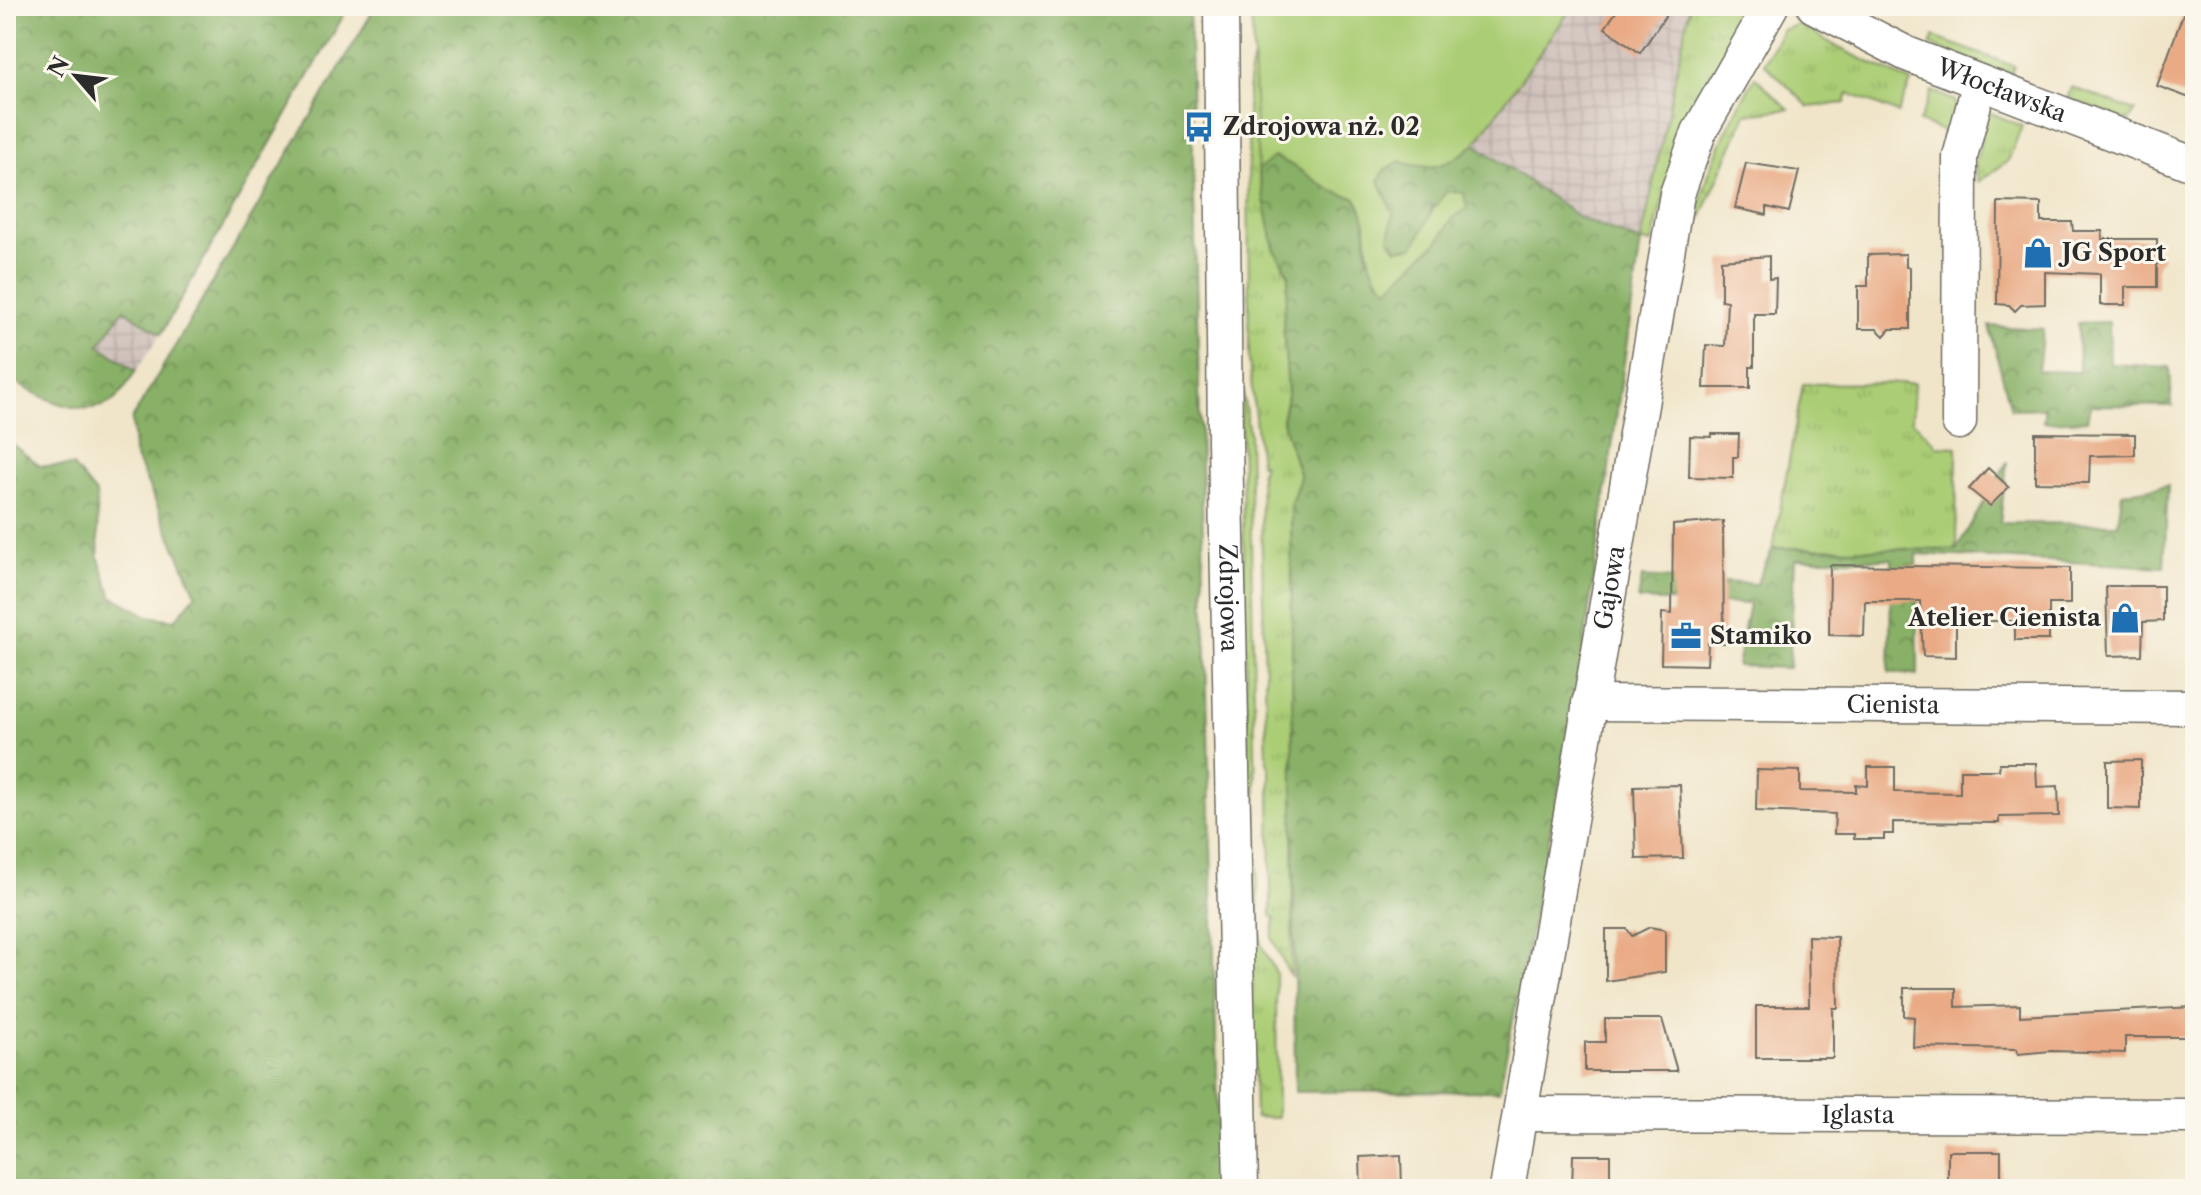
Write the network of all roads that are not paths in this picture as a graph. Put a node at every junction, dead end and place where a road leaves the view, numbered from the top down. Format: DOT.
graph roads {
  1 [pos="1221,6"];
  2 [pos="1771,6"];
  3 [pos="1814,6"];
  4 [pos="1979,85"];
  5 [pos="2195,165"];
  6 [pos="1959,422"];
  7 [pos="1589,703"];
  8 [pos="2195,707"];
  9 [pos="1520,1114"];
  10 [pos="2195,1116"];
  11 [pos="1241,1189"];
  12 [pos="1507,1189"];
  1 -- 11 [label="street, Zdrojowa"];
  2 -- 7 [label="street, Gajowa"];
  3 -- 4 [label="street, Włocławska"];
  4 -- 5 [label="street, Włocławska"];
  4 -- 6 [label="street"];
  7 -- 8 [label="street, Cienista"];
  7 -- 9 [label="street, Gajowa"];
  9 -- 10 [label="street, Iglasta"];
  9 -- 12 [label="street, Gajowa"];
}
